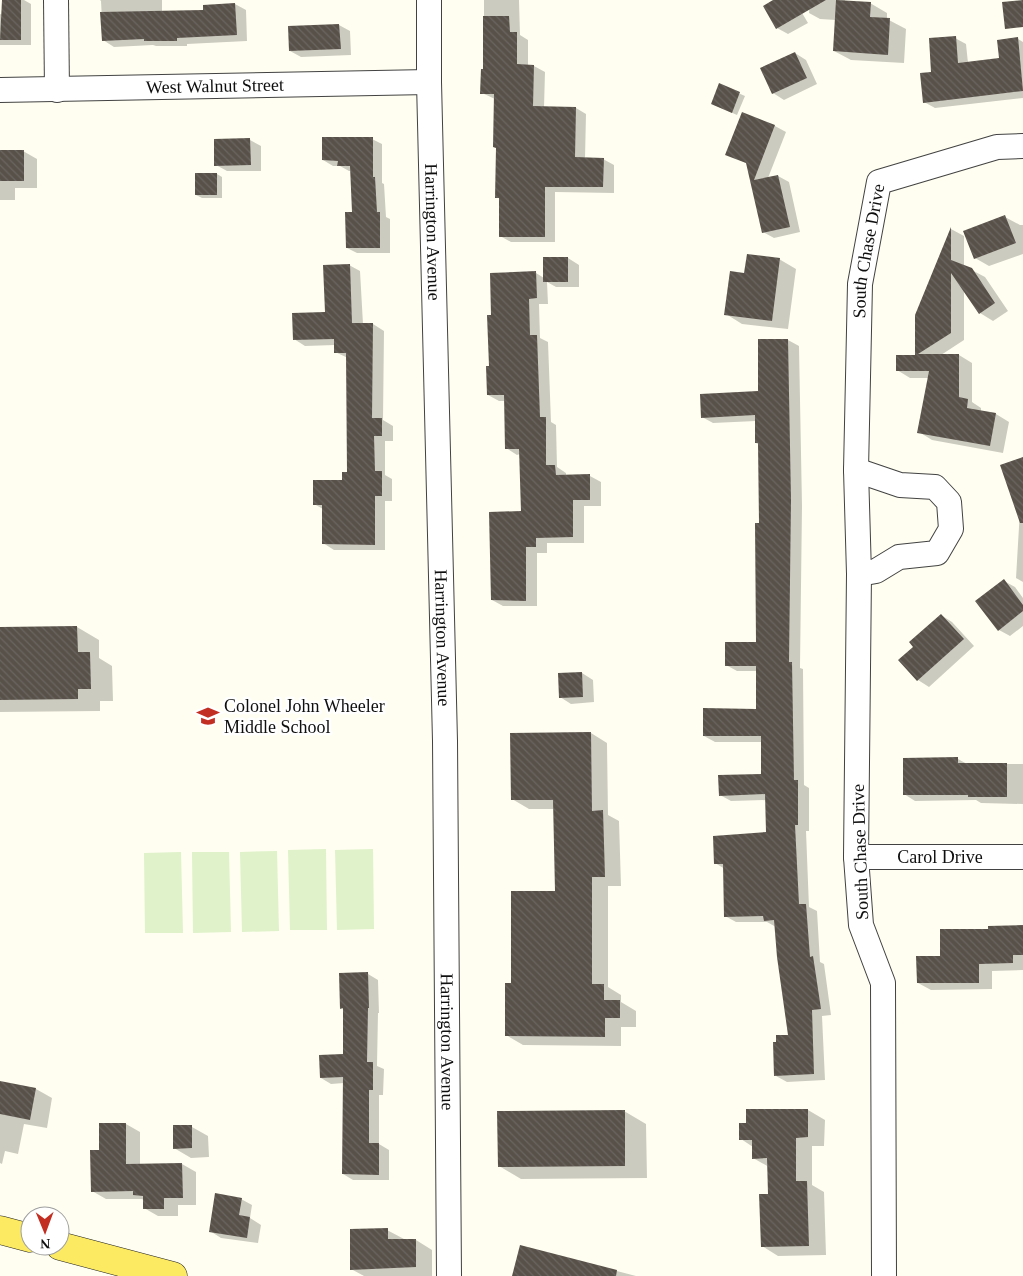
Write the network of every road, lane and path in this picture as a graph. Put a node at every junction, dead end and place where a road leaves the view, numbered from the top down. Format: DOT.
graph roads {
  1 [pos="56,0"];
  2 [pos="429,0"];
  3 [pos="430,82"];
  4 [pos="0,90"];
  5 [pos="57,90"];
  6 [pos="1023,146"];
  7 [pos="856,470"];
  8 [pos="859,574"];
  9 [pos="856,857"];
  10 [pos="1023,857"];
  11 [pos="0,1230"];
  12 [pos="20,1235"];
  13 [pos="70,1249"];
  14 [pos="173,1276"];
  15 [pos="448,1276"];
  16 [pos="884,1276"];
  1 -- 5 [label="street"];
  2 -- 3 [label="street, Harrington Avenue"];
  3 -- 5 [label="street, West Walnut Street"];
  3 -- 15 [label="street, Harrington Avenue"];
  4 -- 5 [label="street, West Walnut Street"];
  6 -- 7 [label="street, South Chase Drive"];
  7 -- 8 [label="street, South Chase Drive"];
  7 -- 8 [label="street"];
  8 -- 9 [label="street, South Chase Drive"];
  9 -- 10 [label="street, Carol Drive"];
  9 -- 16 [label="street, South Chase Drive"];
  11 -- 12 [label="main road"];
  13 -- 14 [label="main road"];
}
